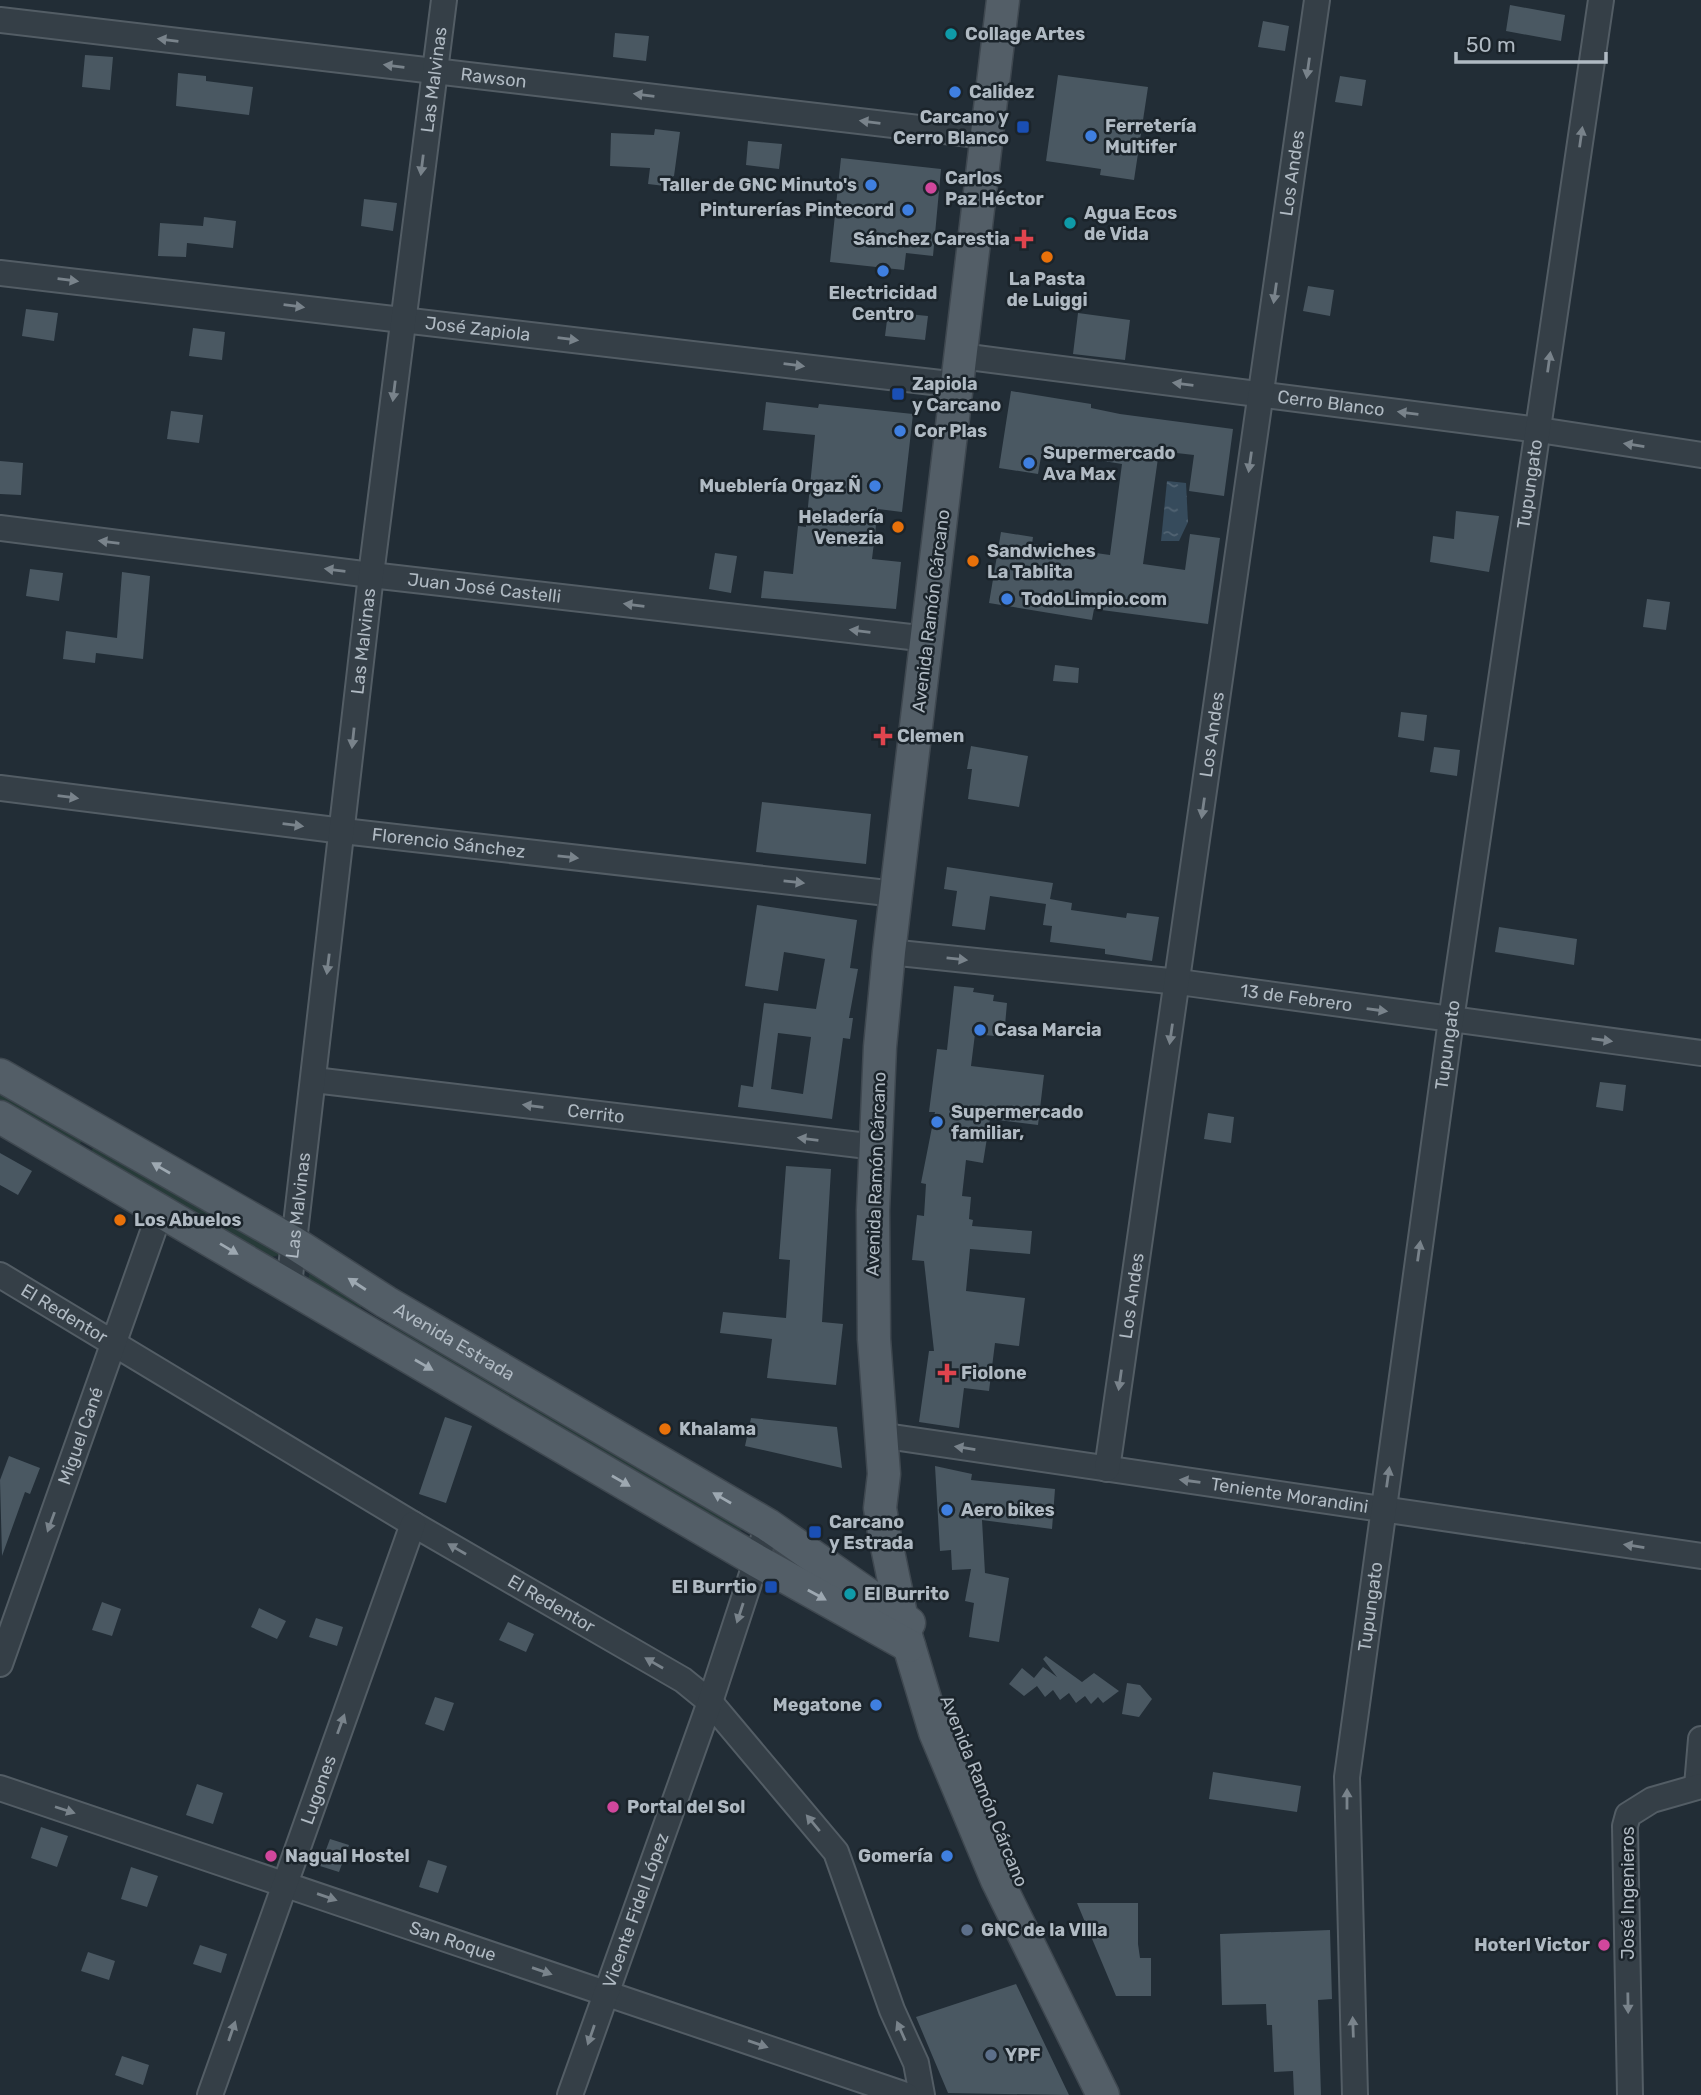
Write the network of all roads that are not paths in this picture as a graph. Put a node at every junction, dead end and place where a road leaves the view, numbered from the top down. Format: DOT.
graph roads {
  1 [pos="444,0"];
  2 [pos="1003,0"];
  3 [pos="1317,0"];
  4 [pos="1601,0"];
  5 [pos="0,20"];
  6 [pos="434,70"];
  7 [pos="987,136"];
  8 [pos="0,273"];
  9 [pos="403,319"];
  10 [pos="959,370"];
  11 [pos="1260,394"];
  12 [pos="1539,430"];
  13 [pos="1701,455"];
  14 [pos="0,528"];
  15 [pos="371,575"];
  16 [pos="928,639"];
  17 [pos="0,788"];
  18 [pos="343,831"];
  19 [pos="896,894"];
  20 [pos="889,952"];
  21 [pos="1179,982"];
  22 [pos="1451,1020"];
  23 [pos="1701,1053"];
  24 [pos="0,1075"];
  25 [pos="314,1080"];
  26 [pos="0,1117"];
  27 [pos="91,1129"];
  28 [pos="876,1147"];
  29 [pos="75,1161"];
  30 [pos="161,1209"];
  31 [pos="294,1244"];
  32 [pos="0,1275"];
  33 [pos="289,1285"];
  34 [pos="386,1302"];
  35 [pos="371,1334"];
  36 [pos="116,1343"];
  37 [pos="879,1435"];
  38 [pos="1107,1469"];
  39 [pos="884,1474"];
  40 [pos="1383,1508"];
  41 [pos="413,1524"];
  42 [pos="768,1525"];
  43 [pos="884,1532"];
  44 [pos="1701,1556"];
  45 [pos="757,1561"];
  46 [pos="829,1567"];
  47 [pos="905,1632"];
  48 [pos="0,1664"];
  49 [pos="710,1702"];
  50 [pos="953,1720"];
  51 [pos="1701,1739"];
  52 [pos="1699,1786"];
  53 [pos="0,1788"];
  54 [pos="284,1883"];
  55 [pos="606,1993"];
  56 [pos="210,2095"];
  57 [pos="569,2095"];
  58 [pos="906,2095"];
  59 [pos="922,2095"];
  60 [pos="1103,2095"];
  61 [pos="1123,2095"];
  62 [pos="1355,2095"];
  63 [pos="1630,2095"];
  1 -- 6 [label="street, Las Malvinas"];
  2 -- 7 [label="main road, Avenida Ramón Cárcano"];
  3 -- 11 [label="street, Los Andes, one-way"];
  12 -- 4 [label="street, Tupungato, one-way"];
  6 -- 5 [label="street, Rawson, one-way"];
  7 -- 6 [label="street, Rawson, one-way"];
  6 -- 9 [label="street, Las Malvinas, one-way"];
  7 -- 10 [label="main road, Avenida Ramón Cárcano"];
  8 -- 9 [label="street, José Zapiola, one-way"];
  9 -- 10 [label="street, José Zapiola, one-way"];
  9 -- 15 [label="street, Las Malvinas, one-way"];
  11 -- 10 [label="street, Cerro Blanco, one-way"];
  10 -- 16 [label="main road, Avenida Ramón Cárcano"];
  12 -- 11 [label="street, Cerro Blanco, one-way"];
  11 -- 21 [label="street, Los Andes, one-way"];
  13 -- 12 [label="street, Cerro Blanco, one-way"];
  12 -- 22 [label="street, Tupungato"];
  15 -- 14 [label="street, Juan José Castelli, one-way"];
  16 -- 15 [label="street, Juan José Castelli, one-way"];
  15 -- 18 [label="street, Las Malvinas, one-way"];
  16 -- 19 [label="main road, Avenida Ramón Cárcano"];
  17 -- 18 [label="street, Florencio Sánchez, one-way"];
  18 -- 19 [label="street, Florencio Sánchez, one-way"];
  18 -- 25 [label="street, Las Malvinas, one-way"];
  19 -- 20 [label="main road, Avenida Ramón Cárcano"];
  20 -- 21 [label="street, 13 de Febrero, one-way"];
  20 -- 28 [label="main road, Avenida Ramón Cárcano"];
  21 -- 22 [label="street, 13 de Febrero, one-way"];
  21 -- 38 [label="street, Los Andes, one-way"];
  22 -- 23 [label="street, 13 de Febrero, one-way"];
  40 -- 22 [label="street, Tupungato, one-way"];
  24 -- 27 [label="main road, Avenida Estrada"];
  28 -- 25 [label="street, Cerrito, one-way"];
  25 -- 31 [label="street, Las Malvinas"];
  26 -- 29 [label="main road, Avenida Estrada"];
  27 -- 29 [label="main road"];
  31 -- 27 [label="main road, Avenida Estrada, one-way"];
  28 -- 37 [label="main road, Avenida Ramón Cárcano"];
  29 -- 30 [label="main road, Avenida Estrada"];
  30 -- 33 [label="main road, Avenida Estrada, one-way"];
  30 -- 36 [label="street, Miguel Cané"];
  31 -- 33 [label="street, Las Malvinas"];
  34 -- 31 [label="main road, Avenida Estrada, one-way"];
  32 -- 36 [label="street, El Redentor"];
  33 -- 35 [label="main road, Avenida Estrada"];
  34 -- 35 [label="street"];
  42 -- 34 [label="main road, Avenida Estrada, one-way"];
  35 -- 45 [label="main road, Avenida Estrada, one-way"];
  36 -- 41 [label="street, El Redentor"];
  36 -- 48 [label="street, Miguel Cané, one-way"];
  38 -- 37 [label="street, Teniente Morandini, one-way"];
  37 -- 39 [label="main road, Avenida Ramón Cárcano"];
  40 -- 38 [label="street, Teniente Morandini, one-way"];
  39 -- 43 [label="main road, Avenida Ramón Cárcano"];
  39 -- 50 [label="main road, Avenida Ramón Cárcano"];
  44 -- 40 [label="street, Teniente Morandini, one-way"];
  62 -- 40 [label="street, Tupungato, one-way"];
  49 -- 41 [label="street, El Redentor, one-way"];
  54 -- 41 [label="street, Lugones, one-way"];
  42 -- 45 [label="street, Vicente Fidel López"];
  42 -- 46 [label="main road, Avenida Estrada"];
  43 -- 46 [label="main road"];
  43 -- 47 [label="main road, Avenida Ramón Cárcano"];
  45 -- 47 [label="main road, Avenida Estrada, one-way"];
  45 -- 49 [label="street, Vicente Fidel López, one-way"];
  46 -- 47 [label="main road, Avenida Estrada"];
  47 -- 50 [label="main road"];
  47 -- 60 [label="main road, Avenida Ramón Cárcano"];
  49 -- 55 [label="street, Vicente Fidel López"];
  59 -- 49 [label="street, El Redentor, one-way"];
  50 -- 61 [label="main road, Avenida Ramón Cárcano"];
  51 -- 52 [label="street, José Ingenieros"];
  52 -- 63 [label="street, José Ingenieros, one-way"];
  53 -- 54 [label="street, San Roque, one-way"];
  54 -- 55 [label="street, San Roque, one-way"];
  56 -- 54 [label="street, Lugones, one-way"];
  55 -- 57 [label="street, Vicente Fidel López, one-way"];
  55 -- 58 [label="street, San Roque, one-way"];
}
